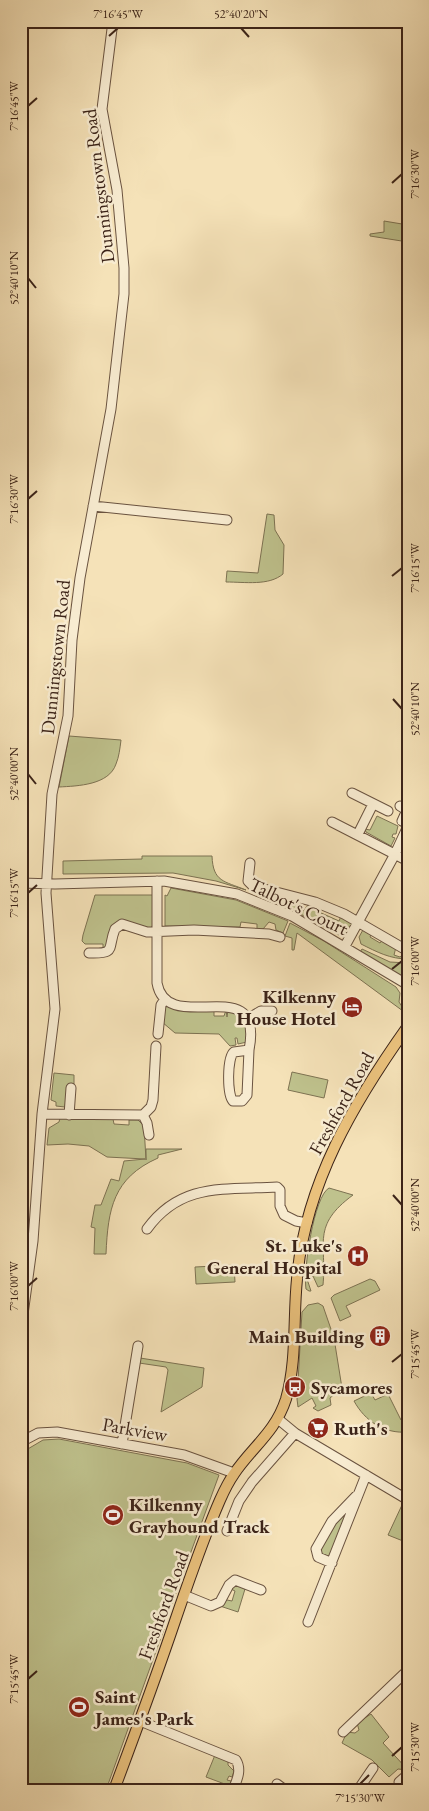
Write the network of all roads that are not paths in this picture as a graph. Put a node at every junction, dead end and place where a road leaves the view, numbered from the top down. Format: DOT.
graph roads {
  1 [pos="114,21"];
  2 [pos="93,506"];
  3 [pos="227,520"];
  4 [pos="352,793"];
  5 [pos="373,804"];
  6 [pos="400,806"];
  7 [pos="388,811"];
  8 [pos="332,822"];
  9 [pos="408,825"];
  10 [pos="358,834"];
  11 [pos="396,854"];
  12 [pos="408,861"];
  13 [pos="250,863"];
  14 [pos="157,881"];
  15 [pos="21,883"];
  16 [pos="47,884"];
  17 [pos="359,922"];
  18 [pos="156,932"];
  19 [pos="280,937"];
  20 [pos="345,946"];
  21 [pos="408,951"];
  22 [pos="89,953"];
  23 [pos="408,985"];
  24 [pos="165,999"];
  25 [pos="272,1011"];
  26 [pos="249,1018"];
  27 [pos="408,1026"];
  28 [pos="160,1031"];
  29 [pos="156,1046"];
  30 [pos="249,1050"];
  31 [pos="71,1088"];
  32 [pos="42,1114"];
  33 [pos="69,1115"];
  34 [pos="143,1115"];
  35 [pos="149,1135"];
  36 [pos="308,1223"];
  37 [pos="147,1229"];
  38 [pos="21,1329"];
  39 [pos="138,1346"];
  40 [pos="278,1419"];
  41 [pos="295,1433"];
  42 [pos="24,1436"];
  43 [pos="122,1444"];
  44 [pos="234,1473"];
  45 [pos="366,1476"];
  46 [pos="358,1494"];
  47 [pos="408,1500"];
  48 [pos="227,1532"];
  49 [pos="332,1563"];
  50 [pos="261,1590"];
  51 [pos="184,1595"];
  52 [pos="308,1622"];
  53 [pos="408,1670"];
  54 [pos="140,1721"];
  55 [pos="343,1732"];
  56 [pos="373,1768"];
  57 [pos="277,1784"];
  58 [pos="114,1790"];
  59 [pos="233,1790"];
  60 [pos="285,1790"];
  61 [pos="358,1790"];
  1 -- 2 [label="street, Dunningstown Road"];
  2 -- 3 [label="street"];
  2 -- 16 [label="street, Dunningstown Road"];
  4 -- 5 [label="street"];
  5 -- 7 [label="street"];
  5 -- 10 [label="street"];
  6 -- 9 [label="street"];
  8 -- 10 [label="street"];
  9 -- 11 [label="street"];
  10 -- 11 [label="street"];
  11 -- 12 [label="street"];
  11 -- 17 [label="street"];
  13 -- 17 [label="street"];
  14 -- 16 [label="street, Talbot's Court"];
  14 -- 18 [label="street"];
  14 -- 20 [label="street, Talbot's Court"];
  15 -- 16 [label="street, Talbot's Court"];
  16 -- 32 [label="street, Dunningstown Road"];
  17 -- 20 [label="street"];
  17 -- 21 [label="street"];
  18 -- 19 [label="street, Talbot's Court"];
  18 -- 22 [label="street, Talbot's Court"];
  18 -- 24 [label="street"];
  20 -- 23 [label="street, Talbot's Court"];
  24 -- 26 [label="street"];
  24 -- 28 [label="street"];
  25 -- 26 [label="street"];
  26 -- 30 [label="street"];
  27 -- 36 [label="main road, Freshford Road"];
  29 -- 34 [label="street"];
  30 -- 30 [label="street"];
  31 -- 33 [label="street"];
  32 -- 33 [label="street"];
  32 -- 38 [label="street, Dunningstown Road"];
  33 -- 34 [label="street"];
  34 -- 35 [label="street"];
  36 -- 37 [label="street"];
  36 -- 40 [label="main road, Freshford Road"];
  39 -- 43 [label="street"];
  40 -- 41 [label="street"];
  40 -- 44 [label="main road, Freshford Road"];
  41 -- 45 [label="street"];
  41 -- 48 [label="street"];
  42 -- 43 [label="street, Parkview"];
  43 -- 44 [label="street, Parkview"];
  44 -- 51 [label="main road, Freshford Road"];
  45 -- 46 [label="street"];
  45 -- 47 [label="street"];
  46 -- 49 [label="street"];
  46 -- 49 [label="street"];
  49 -- 52 [label="street"];
  50 -- 51 [label="street"];
  51 -- 54 [label="main road, Freshford Road"];
  53 -- 55 [label="street"];
  54 -- 58 [label="main road, Freshford Road"];
  54 -- 59 [label="street"];
  56 -- 61 [label="street"];
  57 -- 60 [label="street"];
}
